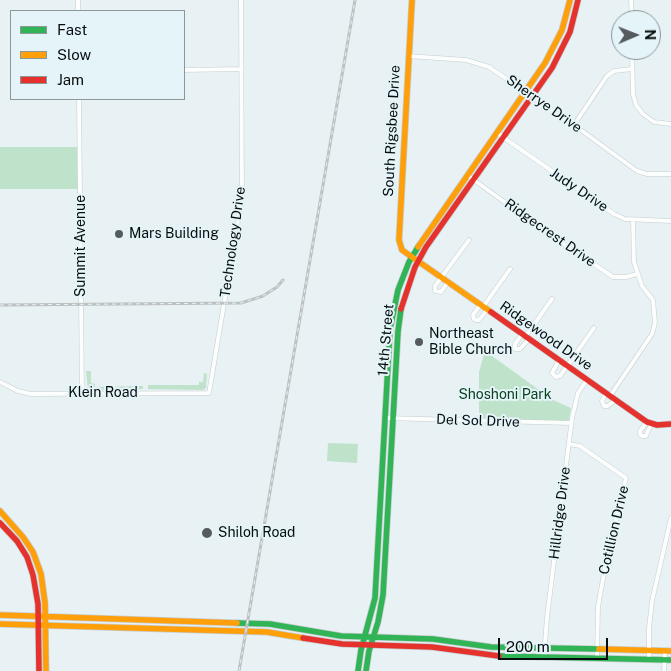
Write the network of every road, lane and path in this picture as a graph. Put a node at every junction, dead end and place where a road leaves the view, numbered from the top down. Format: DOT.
graph roads {
  1 [pos="241,0"];
  2 [pos="412,0"];
  3 [pos="570,0"];
  4 [pos="578,0"];
  5 [pos="408,56"];
  6 [pos="632,60"];
  7 [pos="242,69"];
  8 [pos="632,69"];
  9 [pos="185,70"];
  10 [pos="526,91"];
  11 [pos="533,96"];
  12 [pos="79,100"];
  13 [pos="574,124"];
  14 [pos="671,124"];
  15 [pos="497,133"];
  16 [pos="503,138"];
  17 [pos="671,174"];
  18 [pos="467,175"];
  19 [pos="474,180"];
  20 [pos="633,220"];
  21 [pos="671,221"];
  22 [pos="469,240"];
  23 [pos="411,257"];
  24 [pos="418,261"];
  25 [pos="510,269"];
  26 [pos="637,274"];
  27 [pos="441,277"];
  28 [pos="448,282"];
  29 [pos="395,299"];
  30 [pos="552,299"];
  31 [pos="402,301"];
  32 [pos="483,307"];
  33 [pos="594,328"];
  34 [pos="525,337"];
  35 [pos="559,360"];
  36 [pos="388,363"];
  37 [pos="396,364"];
  38 [pos="567,366"];
  39 [pos="587,380"];
  40 [pos="0,382"];
  41 [pos="82,393"];
  42 [pos="209,393"];
  43 [pos="608,395"];
  44 [pos="615,400"];
  45 [pos="385,418"];
  46 [pos="393,418"];
  47 [pos="571,424"];
  48 [pos="671,424"];
  49 [pos="569,444"];
  50 [pos="381,493"];
  51 [pos="389,494"];
  52 [pos="0,511"];
  53 [pos="671,518"];
  54 [pos="0,523"];
  55 [pos="23,537"];
  56 [pos="17,541"];
  57 [pos="377,556"];
  58 [pos="385,557"];
  59 [pos="0,615"];
  60 [pos="38,616"];
  61 [pos="45,616"];
  62 [pos="117,618"];
  63 [pos="0,624"];
  64 [pos="38,624"];
  65 [pos="46,624"];
  66 [pos="116,626"];
  67 [pos="287,626"];
  68 [pos="285,634"];
  69 [pos="366,637"];
  70 [pos="374,637"];
  71 [pos="433,639"];
  72 [pos="363,645"];
  73 [pos="371,646"];
  74 [pos="432,647"];
  75 [pos="545,649"];
  76 [pos="597,650"];
  77 [pos="649,651"];
  78 [pos="668,651"];
  79 [pos="544,657"];
  80 [pos="597,659"];
  81 [pos="649,660"];
  82 [pos="668,660"];
  83 [pos="39,671"];
  84 [pos="46,671"];
  85 [pos="358,671"];
  86 [pos="366,671"];
  87 [pos="664,671"];
  1 -- 7 [label="street, Technology Drive"];
  2 -- 5 [label="main road, South Rigsbee Drive"];
  3 -- 10 [label="main road, 14th Street"];
  4 -- 11 [label="main road, 14th Street"];
  5 -- 10 [label="street, Sherrye Drive"];
  5 -- 23 [label="main road, South Rigsbee Drive"];
  6 -- 8 [label="street"];
  7 -- 9 [label="street"];
  7 -- 42 [label="street, Technology Drive"];
  8 -- 13 [label="street"];
  8 -- 14 [label="street"];
  10 -- 11 [label="street, Sherrye Drive"];
  10 -- 15 [label="main road, 14th Street"];
  11 -- 13 [label="street, Sherrye Drive"];
  11 -- 16 [label="main road, 14th Street"];
  12 -- 41 [label="street, Summit Avenue"];
  13 -- 17 [label="street, Sherrye Drive"];
  15 -- 16 [label="street, Judy Drive"];
  15 -- 18 [label="main road, 14th Street"];
  16 -- 19 [label="main road, 14th Street"];
  16 -- 20 [label="street, Judy Drive"];
  18 -- 19 [label="street, Ridgecrest Drive"];
  18 -- 23 [label="main road, 14th Street"];
  19 -- 24 [label="main road, 14th Street"];
  19 -- 26 [label="street, Ridgecrest Drive"];
  20 -- 21 [label="street, Judy Drive"];
  20 -- 26 [label="street"];
  22 -- 27 [label="street"];
  23 -- 24 [label="main road, Ridgewood Drive"];
  23 -- 29 [label="main road, 14th Street"];
  24 -- 27 [label="main road, Ridgewood Drive"];
  24 -- 31 [label="main road, 14th Street"];
  25 -- 32 [label="street"];
  26 -- 43 [label="street"];
  27 -- 28 [label="main road, Ridgewood Drive"];
  27 -- 28 [label="street"];
  28 -- 32 [label="main road, Ridgewood Drive"];
  29 -- 31 [label="main road"];
  29 -- 36 [label="main road, 14th Street"];
  30 -- 34 [label="street"];
  31 -- 37 [label="main road, 14th Street"];
  32 -- 34 [label="main road, Ridgewood Drive"];
  33 -- 38 [label="street"];
  34 -- 35 [label="main road, Ridgewood Drive"];
  35 -- 38 [label="main road, Ridgewood Drive"];
  35 -- 38 [label="street"];
  36 -- 37 [label="main road"];
  36 -- 45 [label="main road, 14th Street"];
  37 -- 46 [label="main road, 14th Street"];
  38 -- 39 [label="main road, Ridgewood Drive"];
  39 -- 43 [label="main road, Ridgewood Drive"];
  39 -- 47 [label="street, Hillridge Drive"];
  40 -- 41 [label="street, Klein Road"];
  41 -- 42 [label="street, Klein Road"];
  43 -- 44 [label="main road, Ridgewood Drive"];
  43 -- 44 [label="street"];
  44 -- 48 [label="main road, Ridgewood Drive"];
  45 -- 46 [label="street, Del Sol Drive"];
  45 -- 50 [label="main road, 14th Street"];
  46 -- 47 [label="street, Del Sol Drive"];
  46 -- 51 [label="main road, 14th Street"];
  47 -- 49 [label="street, Hillridge Drive"];
  49 -- 75 [label="street, Hillridge Drive"];
  49 -- 76 [label="street, Cotillion Drive"];
  50 -- 51 [label="main road"];
  50 -- 57 [label="main road, 14th Street"];
  51 -- 58 [label="main road, 14th Street"];
  52 -- 55 [label="main road"];
  53 -- 77 [label="street"];
  54 -- 56 [label="main road"];
  55 -- 56 [label="main road"];
  55 -- 61 [label="main road"];
  56 -- 60 [label="main road"];
  57 -- 58 [label="main road"];
  57 -- 69 [label="main road, 14th Street"];
  58 -- 70 [label="main road, 14th Street"];
  59 -- 60 [label="main road"];
  60 -- 61 [label="main road"];
  60 -- 64 [label="main road"];
  61 -- 62 [label="main road"];
  61 -- 65 [label="main road"];
  62 -- 66 [label="main road"];
  62 -- 67 [label="main road"];
  63 -- 64 [label="main road"];
  64 -- 65 [label="main road"];
  64 -- 83 [label="main road"];
  65 -- 66 [label="main road"];
  65 -- 84 [label="main road"];
  66 -- 68 [label="main road"];
  67 -- 68 [label="main road"];
  67 -- 69 [label="main road"];
  68 -- 72 [label="main road"];
  69 -- 70 [label="main road"];
  69 -- 72 [label="main road, 14th Street"];
  70 -- 71 [label="main road"];
  70 -- 73 [label="main road, 14th Street"];
  71 -- 74 [label="main road"];
  71 -- 75 [label="main road"];
  72 -- 73 [label="main road"];
  72 -- 85 [label="main road, 14th Street"];
  73 -- 74 [label="main road"];
  73 -- 86 [label="main road, 14th Street"];
  74 -- 79 [label="main road"];
  75 -- 76 [label="main road"];
  75 -- 79 [label="street, Hillridge Drive"];
  76 -- 77 [label="main road"];
  76 -- 80 [label="street"];
  77 -- 78 [label="main road"];
  77 -- 81 [label="street"];
  78 -- 82 [label="street"];
  79 -- 80 [label="main road"];
  80 -- 81 [label="main road"];
  81 -- 82 [label="main road"];
  82 -- 87 [label="street"];
}
